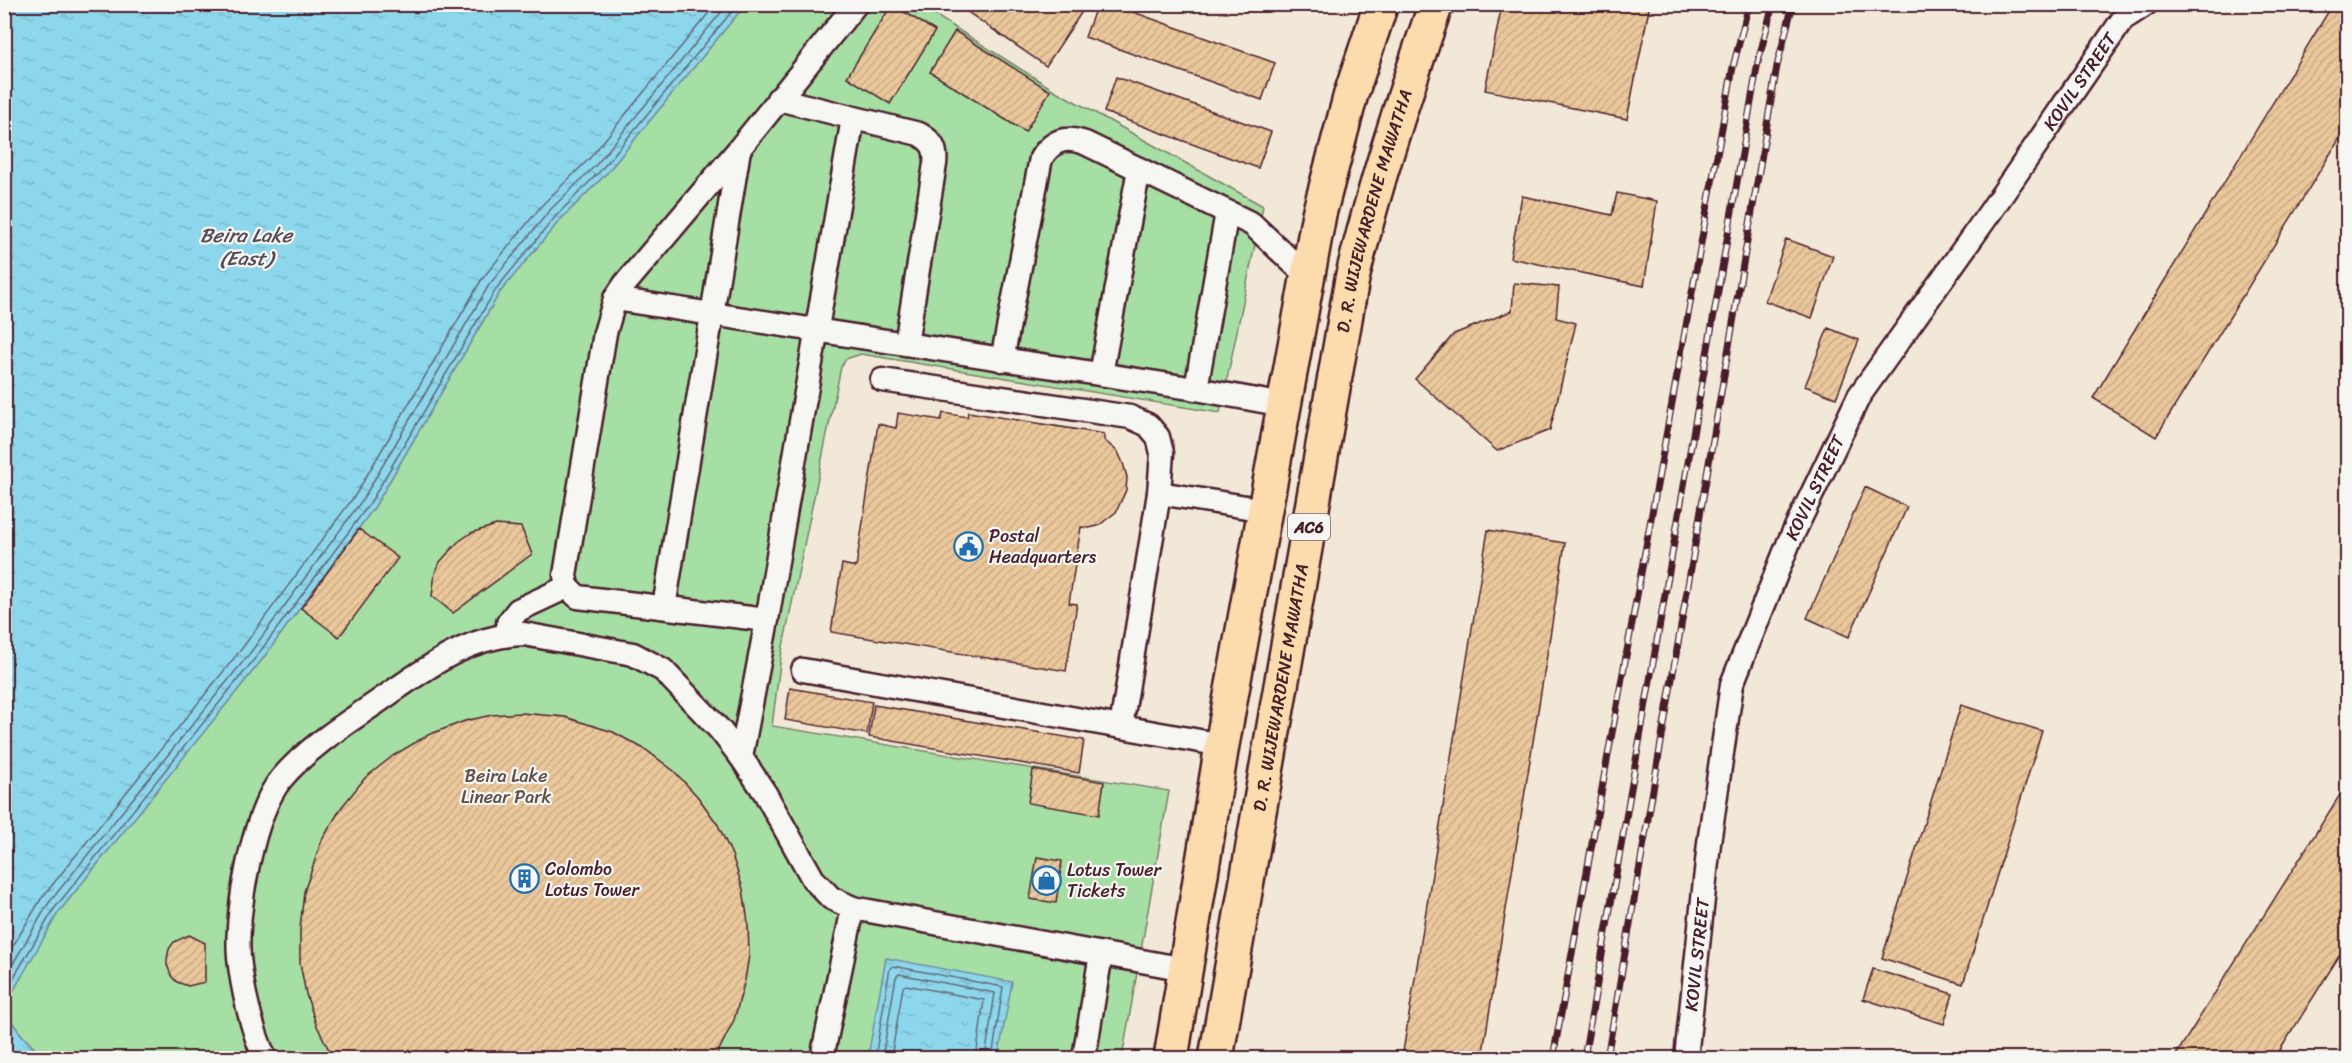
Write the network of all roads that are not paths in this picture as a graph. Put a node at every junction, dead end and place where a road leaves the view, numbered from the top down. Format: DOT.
graph roads {
  1 [pos="856,4"];
  2 [pos="1382,4"];
  3 [pos="1436,4"];
  4 [pos="2146,4"];
  5 [pos="778,99"];
  6 [pos="853,118"];
  7 [pos="739,149"];
  8 [pos="1139,169"];
  9 [pos="1227,212"];
  10 [pos="1308,277"];
  11 [pos="615,299"];
  12 [pos="713,314"];
  13 [pos="816,331"];
  14 [pos="906,344"];
  15 [pos="1002,360"];
  16 [pos="1101,374"];
  17 [pos="882,380"];
  18 [pos="1196,389"];
  19 [pos="1284,405"];
  20 [pos="1159,494"];
  21 [pos="1265,510"];
  22 [pos="567,587"];
  23 [pos="664,607"];
  24 [pos="766,620"];
  25 [pos="508,634"];
  26 [pos="803,670"];
  27 [pos="1121,727"];
  28 [pos="1222,745"];
  29 [pos="741,757"];
  30 [pos="853,908"];
  31 [pos="1101,954"];
  32 [pos="1185,969"];
  33 [pos="265,1059"];
  34 [pos="822,1059"];
  35 [pos="1084,1059"];
  36 [pos="1171,1059"];
  37 [pos="1216,1059"];
  38 [pos="1686,1059"];
  1 -- 5 [label="lane"];
  2 -- 10 [label="main road, AC6"];
  3 -- 37 [label="main road, D. R. WIJEWARDENE MAWATHA / AC6"];
  4 -- 38 [label="lane, KOVIL STREET"];
  5 -- 6 [label="lane"];
  5 -- 7 [label="lane"];
  6 -- 13 [label="lane"];
  6 -- 14 [label="lane"];
  7 -- 11 [label="lane"];
  7 -- 12 [label="lane"];
  8 -- 9 [label="lane"];
  8 -- 15 [label="lane"];
  8 -- 16 [label="lane"];
  9 -- 10 [label="lane"];
  9 -- 18 [label="lane"];
  10 -- 19 [label="main road, AC6"];
  11 -- 12 [label="lane"];
  11 -- 22 [label="lane"];
  12 -- 13 [label="lane"];
  12 -- 23 [label="lane"];
  13 -- 14 [label="lane"];
  13 -- 24 [label="lane"];
  14 -- 15 [label="lane"];
  15 -- 16 [label="lane"];
  16 -- 18 [label="lane"];
  17 -- 20 [label="lane"];
  18 -- 19 [label="lane"];
  19 -- 21 [label="main road, AC6"];
  20 -- 21 [label="lane"];
  20 -- 27 [label="lane"];
  21 -- 28 [label="main road, AC6"];
  22 -- 23 [label="lane"];
  22 -- 25 [label="lane"];
  23 -- 24 [label="lane"];
  24 -- 29 [label="lane"];
  25 -- 29 [label="lane"];
  25 -- 33 [label="lane"];
  26 -- 27 [label="lane"];
  27 -- 28 [label="lane"];
  28 -- 32 [label="main road, AC6"];
  29 -- 30 [label="lane"];
  30 -- 31 [label="lane"];
  30 -- 34 [label="lane"];
  31 -- 32 [label="lane"];
  31 -- 35 [label="lane"];
  32 -- 36 [label="main road, AC6"];
}
